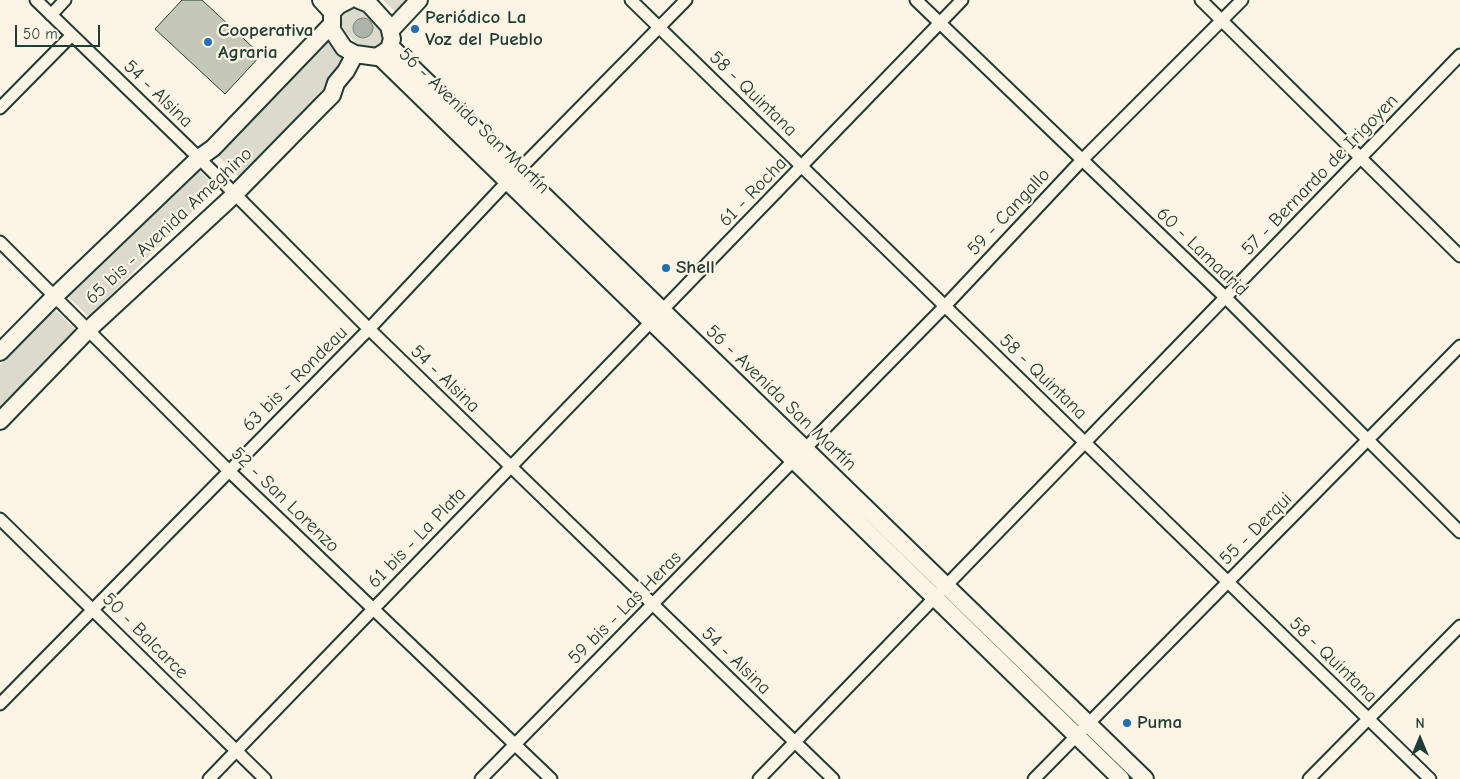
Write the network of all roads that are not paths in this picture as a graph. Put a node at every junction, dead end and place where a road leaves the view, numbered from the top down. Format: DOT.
graph roads {
  1 [pos="36,0"];
  2 [pos="65,0"];
  3 [pos="321,0"];
  4 [pos="346,0"];
  5 [pos="359,0"];
  6 [pos="419,0"];
  7 [pos="632,0"];
  8 [pos="686,0"];
  9 [pos="916,0"];
  10 [pos="962,0"];
  11 [pos="1201,0"];
  12 [pos="1242,0"];
  13 [pos="51,15"];
  14 [pos="332,18"];
  15 [pos="1222,21"];
  16 [pos="940,23"];
  17 [pos="660,28"];
  18 [pos="72,34"];
  19 [pos="387,44"];
  20 [pos="355,54"];
  21 [pos="1460,55"];
  22 [pos="0,108"];
  23 [pos="1361,156"];
  24 [pos="199,158"];
  25 [pos="1082,160"];
  26 [pos="803,166"];
  27 [pos="513,176"];
  28 [pos="234,195"];
  29 [pos="0,242"];
  30 [pos="1460,256"];
  31 [pos="54,296"];
  32 [pos="1226,298"];
  33 [pos="945,306"];
  34 [pos="658,316"];
  35 [pos="369,329"];
  36 [pos="88,330"];
  37 [pos="1460,346"];
  38 [pos="0,352"];
  39 [pos="0,420"];
  40 [pos="1085,442"];
  41 [pos="1367,442"];
  42 [pos="798,455"];
  43 [pos="511,467"];
  44 [pos="229,471"];
  45 [pos="0,520"];
  46 [pos="1460,532"];
  47 [pos="1227,582"];
  48 [pos="945,585"];
  49 [pos="933,598"];
  50 [pos="653,606"];
  51 [pos="373,608"];
  52 [pos="94,610"];
  53 [pos="1460,626"];
  54 [pos="0,704"];
  55 [pos="1368,718"];
  56 [pos="1090,724"];
  57 [pos="1076,736"];
  58 [pos="795,742"];
  59 [pos="515,744"];
  60 [pos="236,751"];
  61 [pos="209,779"];
  62 [pos="265,779"];
  63 [pos="481,779"];
  64 [pos="551,779"];
  65 [pos="759,779"];
  66 [pos="833,779"];
  67 [pos="1034,779"];
  68 [pos="1121,779"];
  69 [pos="1145,779"];
  70 [pos="1309,779"];
  71 [pos="1430,779"];
  1 -- 13 [label="street, 54 - Alsina"];
  2 -- 13 [label="street"];
  3 -- 14 [label="main road"];
  4 -- 14 [label="main road, 65 bis - Avenida Ameghino"];
  5 -- 19 [label="main road, 56 - Avenida San Martín"];
  6 -- 19 [label="main road"];
  7 -- 17 [label="street, 58 - Quintana"];
  8 -- 17 [label="street, 63 bis - Rondeau"];
  9 -- 16 [label="street, 60 - Lamadrid"];
  10 -- 16 [label="street, 61 - Rocha"];
  11 -- 15 [label="street"];
  12 -- 15 [label="street, 59 - Cangallo"];
  13 -- 18 [label="street, 54 - Alsina"];
  14 -- 20 [label="main road"];
  14 -- 24 [label="main road, 65 bis - Avenida Ameghino"];
  15 -- 23 [label="street"];
  15 -- 25 [label="street, 59 - Cangallo"];
  16 -- 25 [label="street, 60 - Lamadrid"];
  16 -- 26 [label="street, 61 - Rocha"];
  17 -- 26 [label="street, 58 - Quintana"];
  17 -- 27 [label="street, 63 bis - Rondeau"];
  18 -- 22 [label="street"];
  18 -- 24 [label="street, 54 - Alsina"];
  19 -- 20 [label="main road"];
  19 -- 27 [label="main road, 56 - Avenida San Martín"];
  20 -- 28 [label="main road, 65 bis - Avenida Ameghino"];
  21 -- 23 [label="street, 57 - Bernardo de Irigoyen"];
  23 -- 30 [label="street"];
  23 -- 32 [label="street, 57 - Bernardo de Irigoyen"];
  24 -- 28 [label="street, 54 - Alsina"];
  24 -- 31 [label="main road, 65 bis - Avenida Ameghino"];
  25 -- 32 [label="street, 60 - Lamadrid"];
  25 -- 33 [label="street, 59 - Cangallo"];
  26 -- 33 [label="street, 58 - Quintana"];
  26 -- 34 [label="street, 61 - Rocha"];
  27 -- 34 [label="main road, 56 - Avenida San Martín"];
  27 -- 35 [label="street, 63 bis - Rondeau"];
  28 -- 35 [label="street, 54 - Alsina"];
  28 -- 36 [label="main road, 65 bis - Avenida Ameghino"];
  29 -- 31 [label="street, 52 - San Lorenzo"];
  31 -- 36 [label="street, 52 - San Lorenzo"];
  31 -- 38 [label="main road, 65 bis - Avenida Ameghino"];
  32 -- 40 [label="street, 57 - Bernardo de Irigoyen"];
  32 -- 41 [label="street, 60 - Lamadrid"];
  33 -- 40 [label="street, 58 - Quintana"];
  33 -- 42 [label="street, 59 - Cangallo"];
  34 -- 42 [label="main road, 56 - Avenida San Martín"];
  34 -- 43 [label="street, 61 bis - La Plata"];
  35 -- 43 [label="street, 54 - Alsina"];
  35 -- 44 [label="street, 63 bis - Rondeau"];
  36 -- 39 [label="main road, 65 bis - Avenida Ameghino"];
  36 -- 44 [label="street, 52 - San Lorenzo"];
  37 -- 41 [label="street, 55 - Derqui"];
  40 -- 47 [label="street, 58 - Quintana"];
  40 -- 48 [label="street, 57 - Bernardo de Irigoyen"];
  41 -- 46 [label="street, 60 - Lamadrid"];
  41 -- 47 [label="street, 55 - Derqui"];
  42 -- 48 [label="main road, 56 - Avenida San Martín"];
  42 -- 49 [label="main road, 56 - Avenida San Martín"];
  42 -- 50 [label="street, 59 bis - Las Heras"];
  43 -- 50 [label="street, 54 - Alsina"];
  43 -- 51 [label="street, 61 bis - La Plata"];
  44 -- 51 [label="street, 52 - San Lorenzo"];
  44 -- 52 [label="street, 63 bis - Rondeau"];
  45 -- 52 [label="street, 50 - Balcarce"];
  47 -- 55 [label="street, 58 - Quintana"];
  47 -- 56 [label="street, 55 - Derqui"];
  48 -- 49 [label="street, 57 - Bernardo de Irigoyen"];
  48 -- 56 [label="main road, 56 - Avenida San Martín"];
  49 -- 57 [label="main road, 56 - Avenida San Martín"];
  49 -- 58 [label="street, 57 - Bernardo de Irigoyen"];
  50 -- 58 [label="street, 54 - Alsina"];
  50 -- 59 [label="street, 59 bis - Las Heras"];
  51 -- 59 [label="street, 52 - San Lorenzo"];
  51 -- 60 [label="street, 61 bis - La Plata"];
  52 -- 54 [label="street, 63 bis - Rondeau"];
  52 -- 60 [label="street, 50 - Balcarce"];
  53 -- 55 [label="street"];
  55 -- 70 [label="street"];
  55 -- 71 [label="street, 58 - Quintana"];
  56 -- 57 [label="street, 55 - Derqui"];
  56 -- 69 [label="main road, 56 - Avenida San Martín"];
  57 -- 67 [label="street, 55 - Derqui"];
  57 -- 68 [label="main road, 56 - Avenida San Martín"];
  58 -- 65 [label="street, 57 - Bernardo de Irigoyen"];
  58 -- 66 [label="street, 54 - Alsina"];
  59 -- 63 [label="street, 59 bis - Las Heras"];
  59 -- 64 [label="street, 52 - San Lorenzo"];
  60 -- 61 [label="street, 61 bis - La Plata"];
  60 -- 62 [label="street, 50 - Balcarce"];
}
